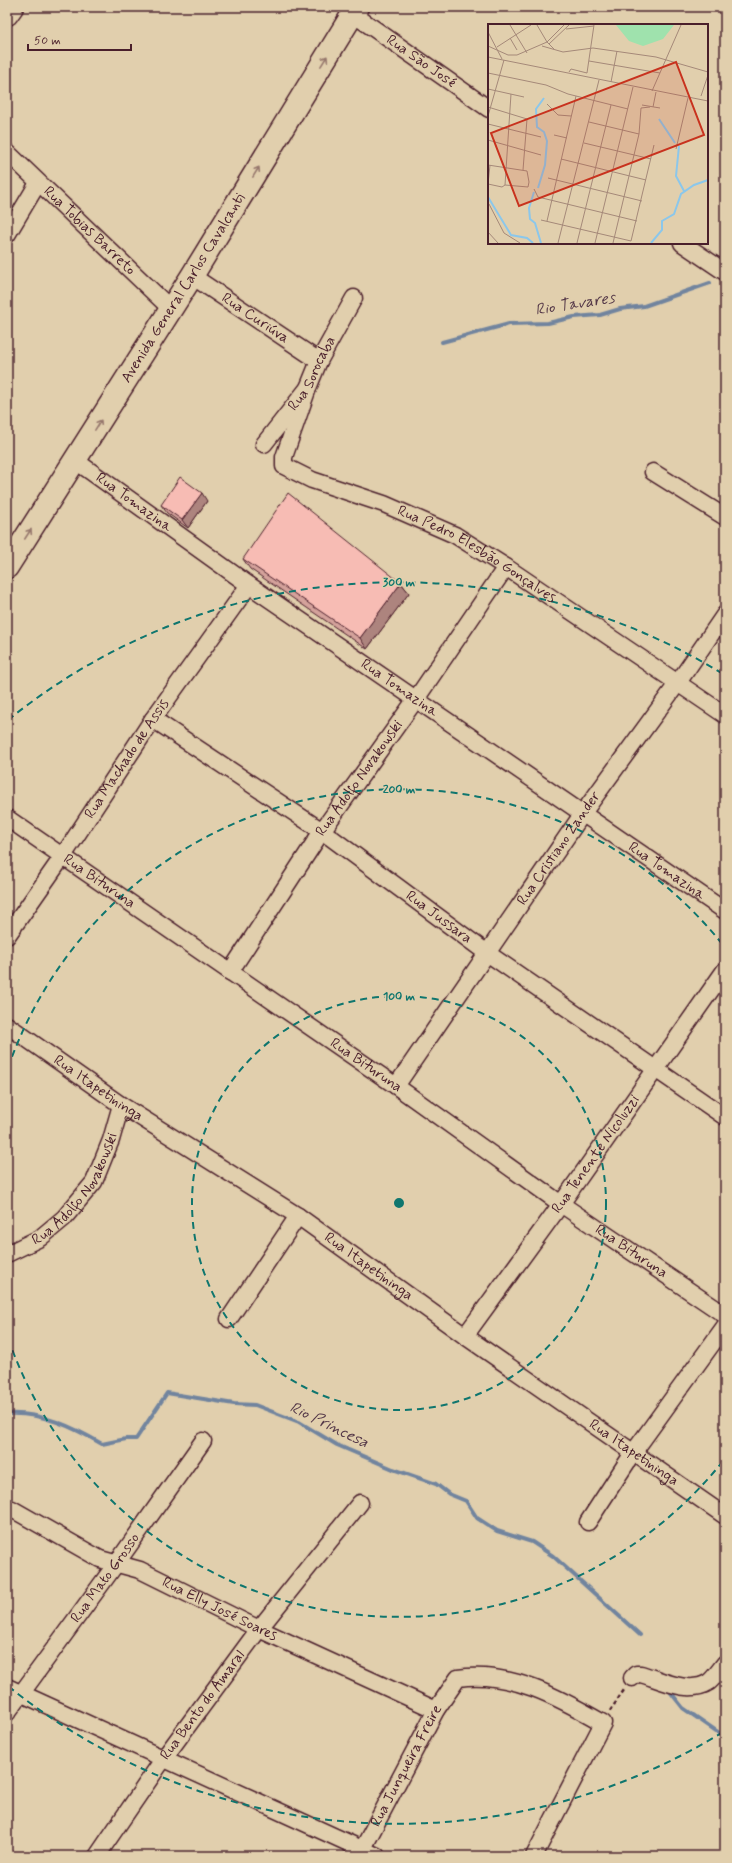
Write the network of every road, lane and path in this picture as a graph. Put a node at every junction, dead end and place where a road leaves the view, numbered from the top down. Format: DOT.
graph roads {
  1 [pos="12,7"];
  2 [pos="355,11"];
  3 [pos="7,14"];
  4 [pos="488,108"];
  5 [pos="7,152"];
  6 [pos="38,183"];
  7 [pos="7,235"];
  8 [pos="683,244"];
  9 [pos="725,272"];
  10 [pos="192,276"];
  11 [pos="354,298"];
  12 [pos="171,309"];
  13 [pos="319,361"];
  14 [pos="308,388"];
  15 [pos="264,444"];
  16 [pos="76,461"];
  17 [pos="653,472"];
  18 [pos="725,517"];
  19 [pos="7,567"];
  20 [pos="506,568"];
  21 [pos="249,585"];
  22 [pos="725,614"];
  23 [pos="677,684"];
  24 [pos="416,699"];
  25 [pos="725,715"];
  26 [pos="153,719"];
  27 [pos="583,813"];
  28 [pos="7,818"];
  29 [pos="322,831"];
  30 [pos="63,856"];
  31 [pos="725,911"];
  32 [pos="7,936"];
  33 [pos="487,954"];
  34 [pos="725,970"];
  35 [pos="230,972"];
  36 [pos="7,1025"];
  37 [pos="656,1070"];
  38 [pos="396,1086"];
  39 [pos="121,1105"];
  40 [pos="725,1117"];
  41 [pos="561,1204"];
  42 [pos="298,1216"];
  43 [pos="7,1254"];
  44 [pos="725,1315"];
  45 [pos="230,1319"];
  46 [pos="725,1326"];
  47 [pos="465,1336"];
  48 [pos="203,1441"];
  49 [pos="633,1453"];
  50 [pos="360,1503"];
  51 [pos="7,1507"];
  52 [pos="725,1516"];
  53 [pos="588,1522"];
  54 [pos="116,1564"];
  55 [pos="259,1629"];
  56 [pos="725,1663"];
  57 [pos="632,1678"];
  58 [pos="14,1690"];
  59 [pos="436,1710"];
  60 [pos="7,1713"];
  61 [pos="603,1722"];
  62 [pos="164,1758"];
  63 [pos="366,1854"];
  64 [pos="96,1856"];
  65 [pos="534,1856"];
  1 -- 3 [label="main road"];
  2 -- 4 [label="street, Rua São José"];
  10 -- 2 [label="main road, Avenida General Carlos Cavalcanti, one-way"];
  5 -- 6 [label="street, Rua Tobias Barreto"];
  6 -- 7 [label="street"];
  6 -- 12 [label="street, Rua Tobias Barreto"];
  8 -- 9 [label="street"];
  10 -- 12 [label="main road, Avenida General Carlos Cavalcanti"];
  10 -- 13 [label="street, Rua Curiúva"];
  11 -- 13 [label="street, Rua Sorocaba"];
  16 -- 12 [label="main road, Avenida General Carlos Cavalcanti, one-way"];
  13 -- 14 [label="street, Rua Sorocaba"];
  14 -- 15 [label="street, Rua Sorocaba"];
  14 -- 20 [label="street, Rua Pedro Elesbão Gonçalves"];
  19 -- 16 [label="main road, Avenida General Carlos Cavalcanti, one-way"];
  16 -- 21 [label="street, Rua Tomazina"];
  17 -- 18 [label="street"];
  20 -- 23 [label="street, Rua Pedro Elesbão Gonçalves"];
  20 -- 24 [label="street, Rua Adolfo Novakowski"];
  21 -- 24 [label="street, Rua Tomazina"];
  21 -- 26 [label="street, Rua Machado de Assis"];
  22 -- 23 [label="street, Rua Cristiano Zander"];
  23 -- 25 [label="street, Rua Pedro Elesbão Gonçalves"];
  23 -- 27 [label="street, Rua Cristiano Zander"];
  24 -- 27 [label="street, Rua Tomazina"];
  24 -- 29 [label="street, Rua Adolfo Novakowski"];
  26 -- 29 [label="street, Rua Jussara"];
  26 -- 30 [label="street, Rua Machado de Assis"];
  27 -- 31 [label="street, Rua Tomazina"];
  27 -- 33 [label="street, Rua Cristiano Zander"];
  28 -- 30 [label="street, Rua Bituruna"];
  29 -- 33 [label="street, Rua Jussara"];
  29 -- 35 [label="street, Rua Adolfo Novakowski"];
  30 -- 32 [label="street, Rua Machado de Assis"];
  30 -- 35 [label="street, Rua Bituruna"];
  33 -- 37 [label="street, Rua Jussara"];
  33 -- 38 [label="street, Rua Cristiano Zander"];
  34 -- 37 [label="street, Rua Tenente Nicoluzzi"];
  35 -- 38 [label="street, Rua Bituruna"];
  36 -- 39 [label="street, Rua Itapetininga"];
  37 -- 40 [label="street, Rua Jussara"];
  37 -- 41 [label="street, Rua Tenente Nicoluzzi"];
  38 -- 41 [label="street, Rua Bituruna"];
  39 -- 42 [label="street, Rua Itapetininga"];
  39 -- 43 [label="street, Rua Adolfo Novakowski"];
  41 -- 44 [label="street, Rua Bituruna"];
  41 -- 47 [label="street, Rua Tenente Nicoluzzi"];
  42 -- 45 [label="street"];
  42 -- 47 [label="street, Rua Itapetininga"];
  46 -- 49 [label="street"];
  47 -- 49 [label="street, Rua Itapetininga"];
  48 -- 54 [label="street, Rua Mato Grosso"];
  49 -- 52 [label="street, Rua Itapetininga"];
  49 -- 53 [label="street"];
  50 -- 55 [label="street, Rua Bento do Amaral"];
  51 -- 54 [label="street, Rua Elly José Soares"];
  54 -- 55 [label="street, Rua Elly José Soares"];
  54 -- 58 [label="street, Rua Mato Grosso"];
  55 -- 59 [label="street, Rua Elly José Soares"];
  55 -- 62 [label="street, Rua Bento do Amaral"];
  56 -- 57 [label="street"];
  57 -- 61 [label="path"];
  58 -- 60 [label="street, Rua Mato Grosso"];
  58 -- 62 [label="street"];
  59 -- 61 [label="street, Rua Junqueira Freire"];
  59 -- 63 [label="street, Rua Junqueira Freire"];
  61 -- 65 [label="street"];
  62 -- 63 [label="street"];
  62 -- 64 [label="street, Rua Bento do Amaral"];
}
